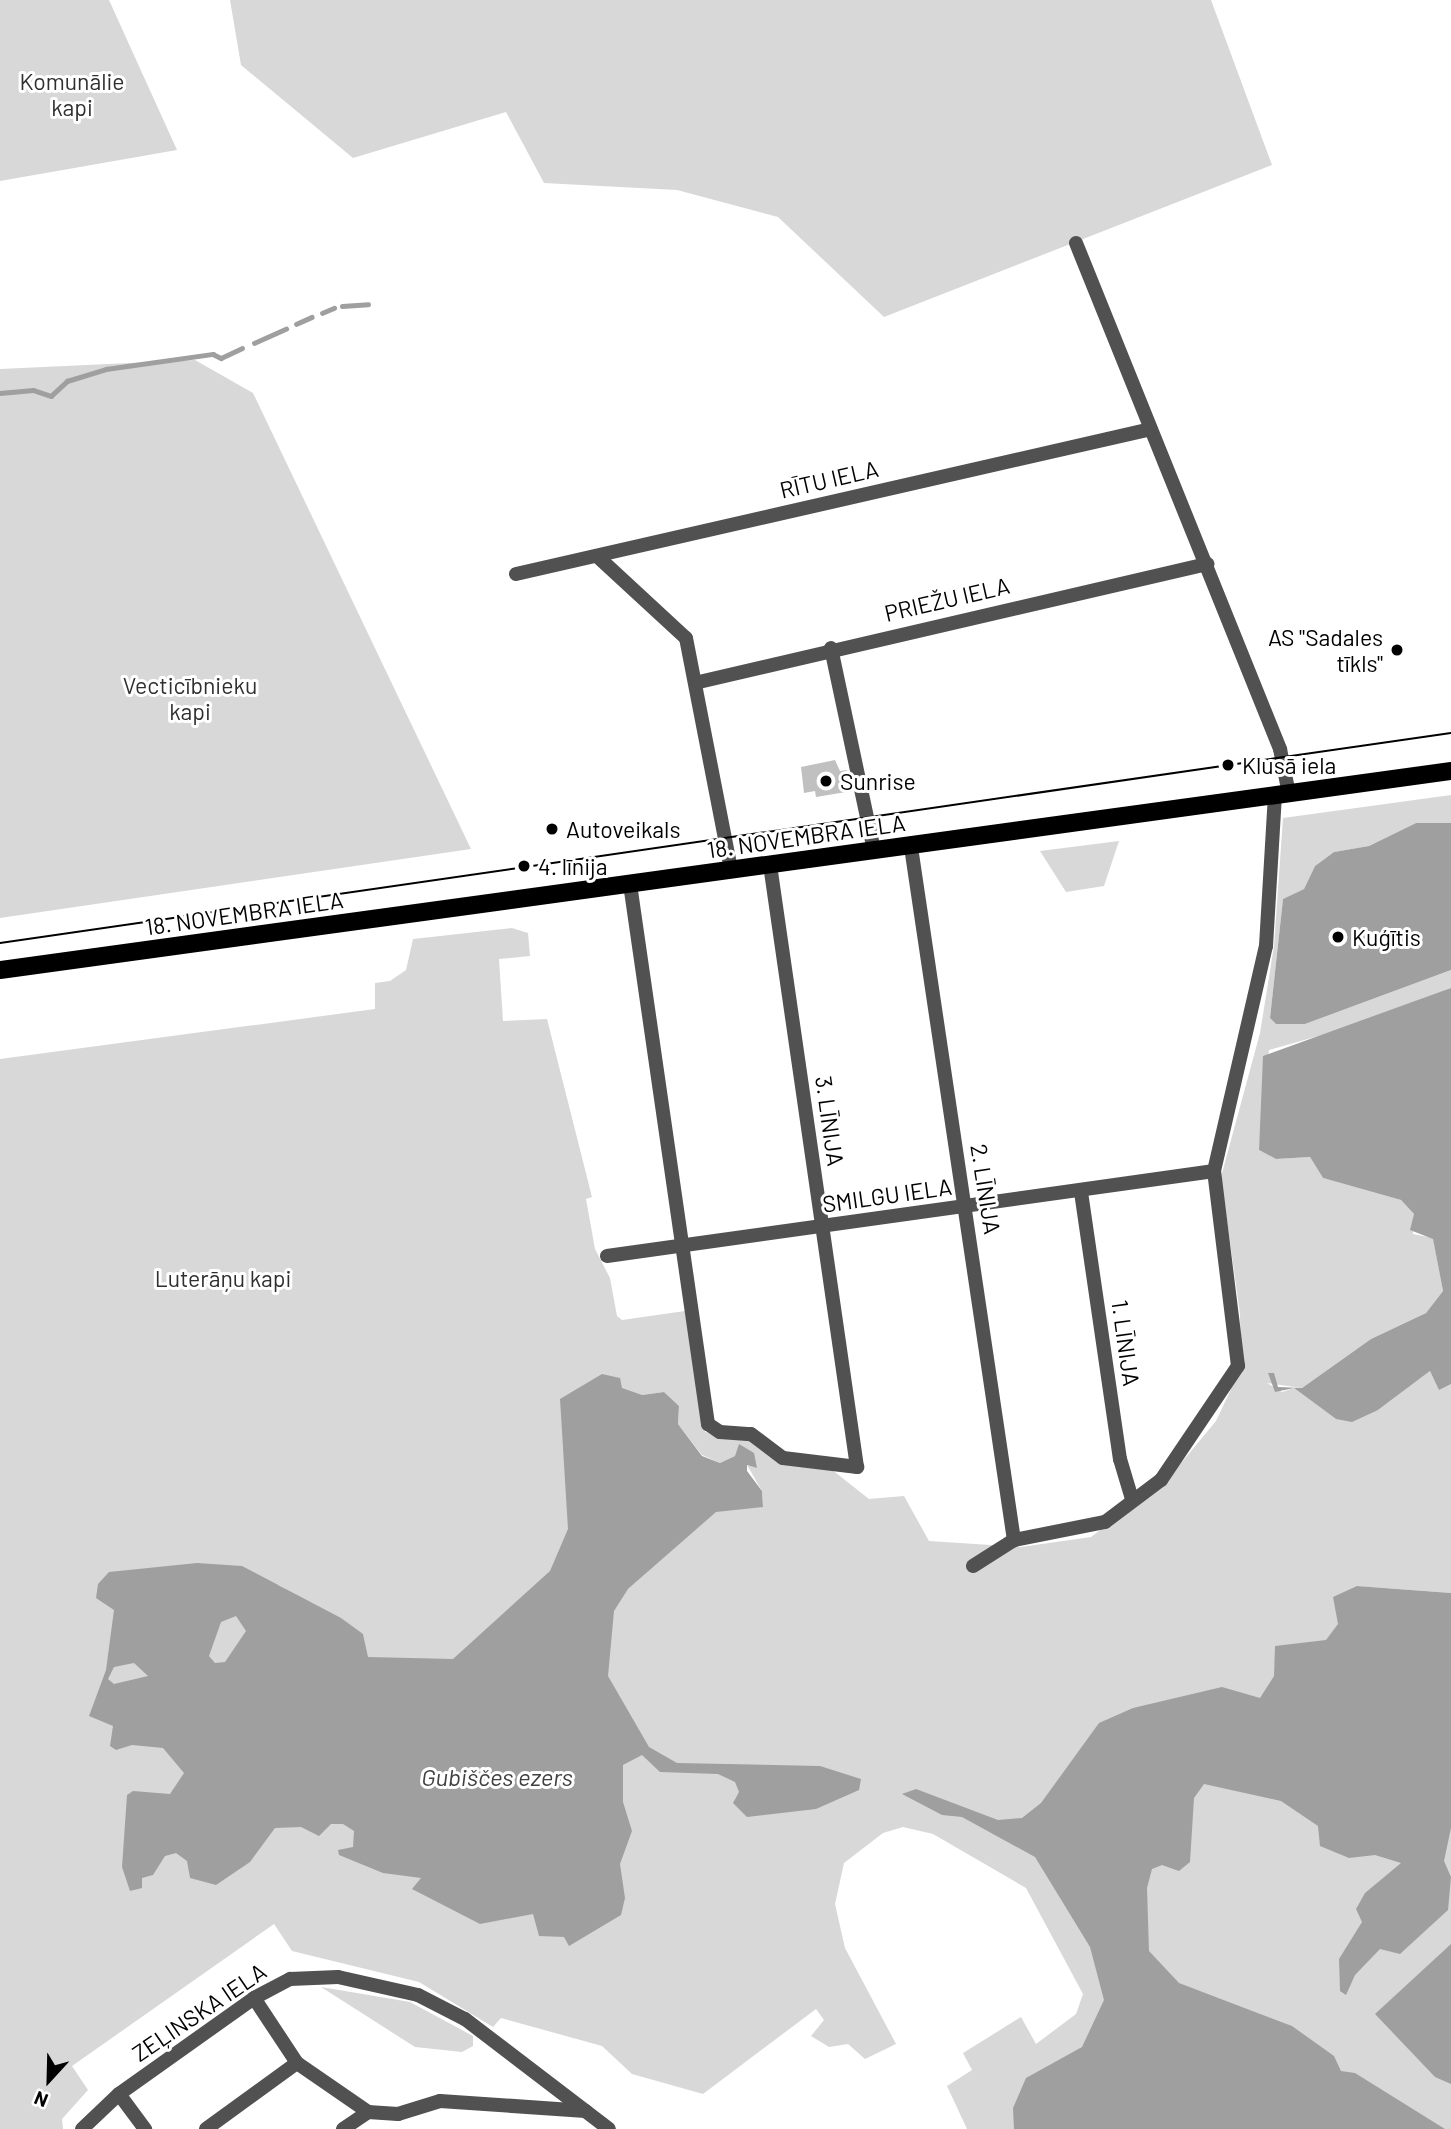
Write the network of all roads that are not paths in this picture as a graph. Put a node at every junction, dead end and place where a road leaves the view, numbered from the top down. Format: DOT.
graph roads {
  1 [pos="1076,243"];
  2 [pos="1151,429"];
  3 [pos="597,556"];
  4 [pos="1207,564"];
  5 [pos="516,574"];
  6 [pos="831,648"];
  7 [pos="699,682"];
  8 [pos="1451,771"];
  9 [pos="1282,795"];
  10 [pos="911,847"];
  11 [pos="874,851"];
  12 [pos="771,865"];
  13 [pos="731,870"];
  14 [pos="630,884"];
  15 [pos="0,971"];
  16 [pos="1214,1171"];
  17 [pos="1081,1192"];
  18 [pos="966,1208"];
  19 [pos="822,1227"];
  20 [pos="683,1245"];
  21 [pos="607,1256"];
  22 [pos="1132,1499"];
  23 [pos="1014,1539"];
  24 [pos="973,1566"];
  25 [pos="254,1998"];
  26 [pos="297,2063"];
  27 [pos="120,2094"];
  28 [pos="586,2111"];
  29 [pos="368,2112"];
  30 [pos="82,2129"];
  31 [pos="145,2129"];
  32 [pos="206,2129"];
  33 [pos="343,2129"];
  34 [pos="609,2129"];
  1 -- 2 [label="street"];
  2 -- 3 [label="street, RĪTU IELA"];
  2 -- 4 [label="street"];
  3 -- 5 [label="street, RĪTU IELA"];
  3 -- 7 [label="street"];
  4 -- 6 [label="street, PRIEŽU IELA"];
  4 -- 9 [label="street"];
  6 -- 7 [label="street, PRIEŽU IELA"];
  6 -- 11 [label="street"];
  7 -- 13 [label="street"];
  8 -- 9 [label="main road, 18. NOVEMBRA IELA"];
  9 -- 10 [label="main road, 18. NOVEMBRA IELA"];
  9 -- 16 [label="street"];
  10 -- 11 [label="main road, 18. NOVEMBRA IELA"];
  10 -- 18 [label="street, 2. LĪNIJA"];
  11 -- 12 [label="main road, 18. NOVEMBRA IELA"];
  12 -- 13 [label="main road, 18. NOVEMBRA IELA"];
  12 -- 19 [label="street, 3. LĪNIJA"];
  13 -- 14 [label="main road, 18. NOVEMBRA IELA"];
  14 -- 15 [label="main road, 18. NOVEMBRA IELA"];
  14 -- 20 [label="street"];
  16 -- 17 [label="street, SMILGU IELA"];
  16 -- 22 [label="street"];
  17 -- 18 [label="street, SMILGU IELA"];
  17 -- 22 [label="street, 1. LĪNIJA"];
  18 -- 19 [label="street, SMILGU IELA"];
  18 -- 23 [label="street, 2. LĪNIJA"];
  19 -- 20 [label="street, SMILGU IELA"];
  19 -- 20 [label="street, 3. LĪNIJA"];
  20 -- 21 [label="street, SMILGU IELA"];
  22 -- 23 [label="street"];
  23 -- 24 [label="street"];
  25 -- 26 [label="street"];
  25 -- 27 [label="street, ZEĻINSKA IELA"];
  25 -- 28 [label="street, ZEĻINSKA IELA"];
  26 -- 29 [label="street"];
  26 -- 32 [label="street"];
  27 -- 30 [label="street, ZEĻINSKA IELA"];
  27 -- 31 [label="street"];
  28 -- 29 [label="street"];
  28 -- 34 [label="street, ZEĻINSKA IELA"];
  29 -- 33 [label="street"];
}
